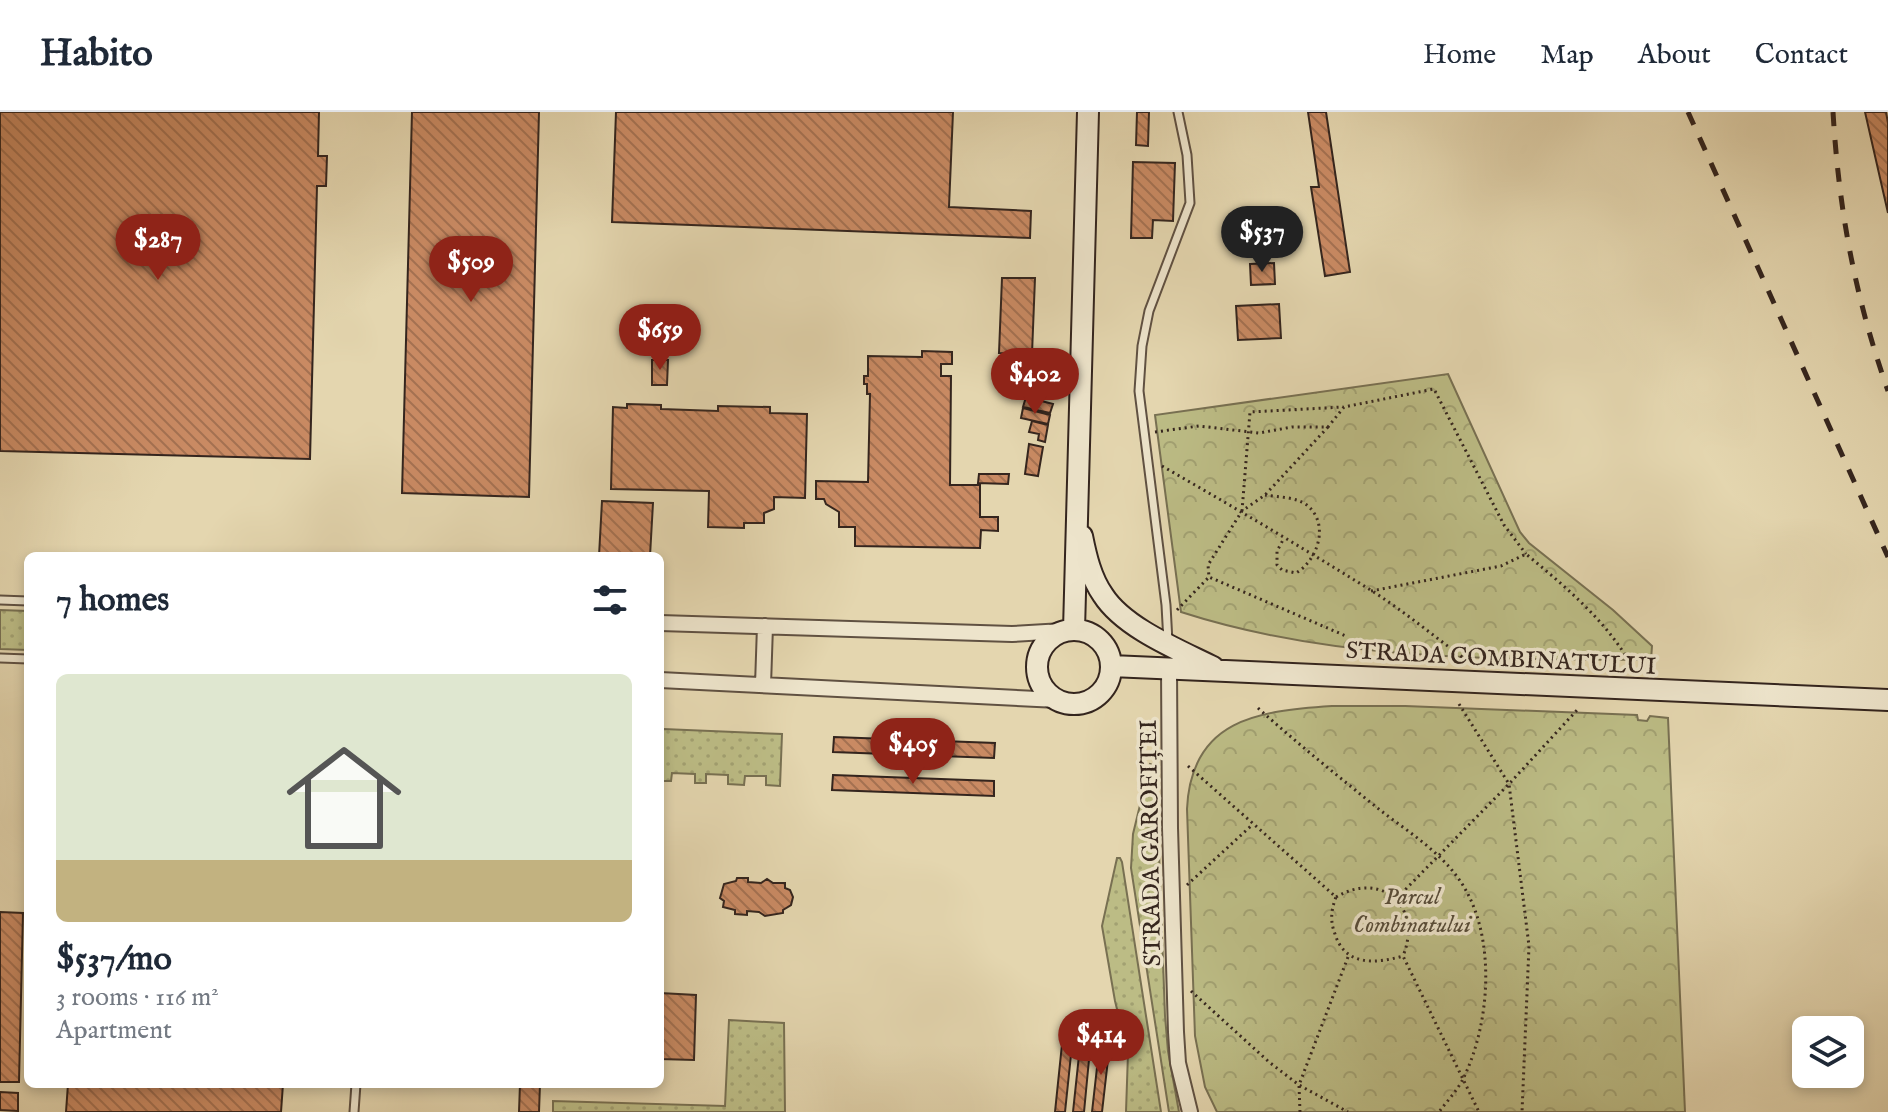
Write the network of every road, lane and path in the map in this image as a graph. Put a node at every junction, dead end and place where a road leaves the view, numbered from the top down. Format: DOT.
graph roads {
  1 [pos="1088,112"];
  2 [pos="1178,112"];
  3 [pos="1344,407"];
  4 [pos="1328,427"];
  5 [pos="1151,432"];
  6 [pos="1247,433"];
  7 [pos="1155,462"];
  8 [pos="1076,493"];
  9 [pos="1265,495"];
  10 [pos="1242,511"];
  11 [pos="1284,539"];
  12 [pos="1526,554"];
  13 [pos="1314,558"];
  14 [pos="1209,577"];
  15 [pos="1371,591"];
  16 [pos="0,600"];
  17 [pos="24,601"];
  18 [pos="1174,613"];
  19 [pos="664,623"];
  20 [pos="765,626"];
  21 [pos="1068,630"];
  22 [pos="1346,636"];
  23 [pos="1169,644"];
  24 [pos="0,658"];
  25 [pos="24,659"];
  26 [pos="1469,663"];
  27 [pos="1111,666"];
  28 [pos="1169,668"];
  29 [pos="1220,670"];
  30 [pos="1635,671"];
  31 [pos="664,680"];
  32 [pos="763,685"];
  33 [pos="1058,700"];
  34 [pos="1888,700"];
  35 [pos="1459,704"];
  36 [pos="1258,708"];
  37 [pos="1578,709"];
  38 [pos="1188,766"];
  39 [pos="1509,784"];
  40 [pos="1253,824"];
  41 [pos="1438,855"];
  42 [pos="1184,887"];
  43 [pos="1336,897"];
  44 [pos="1397,898"];
  45 [pos="1349,956"];
  46 [pos="1403,956"];
  47 [pos="1186,985"];
  48 [pos="1462,1081"];
  49 [pos="1299,1085"];
  50 [pos="356,1088"];
  51 [pos="354,1112"];
  52 [pos="1190,1112"];
  53 [pos="1300,1112"];
  54 [pos="1348,1112"];
  55 [pos="1439,1112"];
  56 [pos="1479,1112"];
  57 [pos="1522,1112"];
  1 -- 8 [label="street"];
  2 -- 23 [label="lane"];
  3 -- 4 [label="path"];
  3 -- 6 [label="path"];
  3 -- 12 [label="path"];
  4 -- 6 [label="path"];
  4 -- 9 [label="path"];
  5 -- 6 [label="path"];
  6 -- 10 [label="path"];
  7 -- 10 [label="path"];
  8 -- 21 [label="street"];
  8 -- 23 [label="street"];
  9 -- 10 [label="path"];
  9 -- 13 [label="path"];
  10 -- 11 [label="path"];
  10 -- 14 [label="path"];
  11 -- 13 [label="path"];
  11 -- 13 [label="path"];
  12 -- 15 [label="path"];
  12 -- 30 [label="path"];
  13 -- 15 [label="path"];
  14 -- 18 [label="path"];
  14 -- 22 [label="path"];
  15 -- 26 [label="path"];
  16 -- 17 [label="lane"];
  19 -- 20 [label="street"];
  20 -- 21 [label="street"];
  20 -- 32 [label="street"];
  21 -- 27 [label="street"];
  21 -- 33 [label="street"];
  23 -- 28 [label="lane"];
  23 -- 29 [label="street"];
  24 -- 25 [label="lane"];
  27 -- 28 [label="street, STRADA COMBINATULUI"];
  27 -- 33 [label="street"];
  28 -- 29 [label="street, STRADA COMBINATULUI"];
  28 -- 52 [label="street, STRADA GAROFIȚEI"];
  29 -- 34 [label="street, STRADA COMBINATULUI"];
  31 -- 32 [label="street"];
  32 -- 33 [label="street"];
  35 -- 39 [label="path"];
  36 -- 41 [label="path"];
  37 -- 39 [label="path"];
  38 -- 40 [label="path"];
  39 -- 41 [label="path"];
  39 -- 57 [label="path"];
  40 -- 42 [label="path"];
  40 -- 43 [label="path"];
  41 -- 44 [label="path"];
  41 -- 48 [label="path"];
  43 -- 44 [label="path"];
  43 -- 45 [label="path"];
  44 -- 46 [label="path"];
  45 -- 46 [label="path"];
  45 -- 49 [label="path"];
  46 -- 48 [label="path"];
  47 -- 49 [label="path"];
  48 -- 55 [label="path"];
  48 -- 56 [label="path"];
  49 -- 53 [label="path"];
  49 -- 54 [label="path"];
  50 -- 51 [label="lane"];
}
